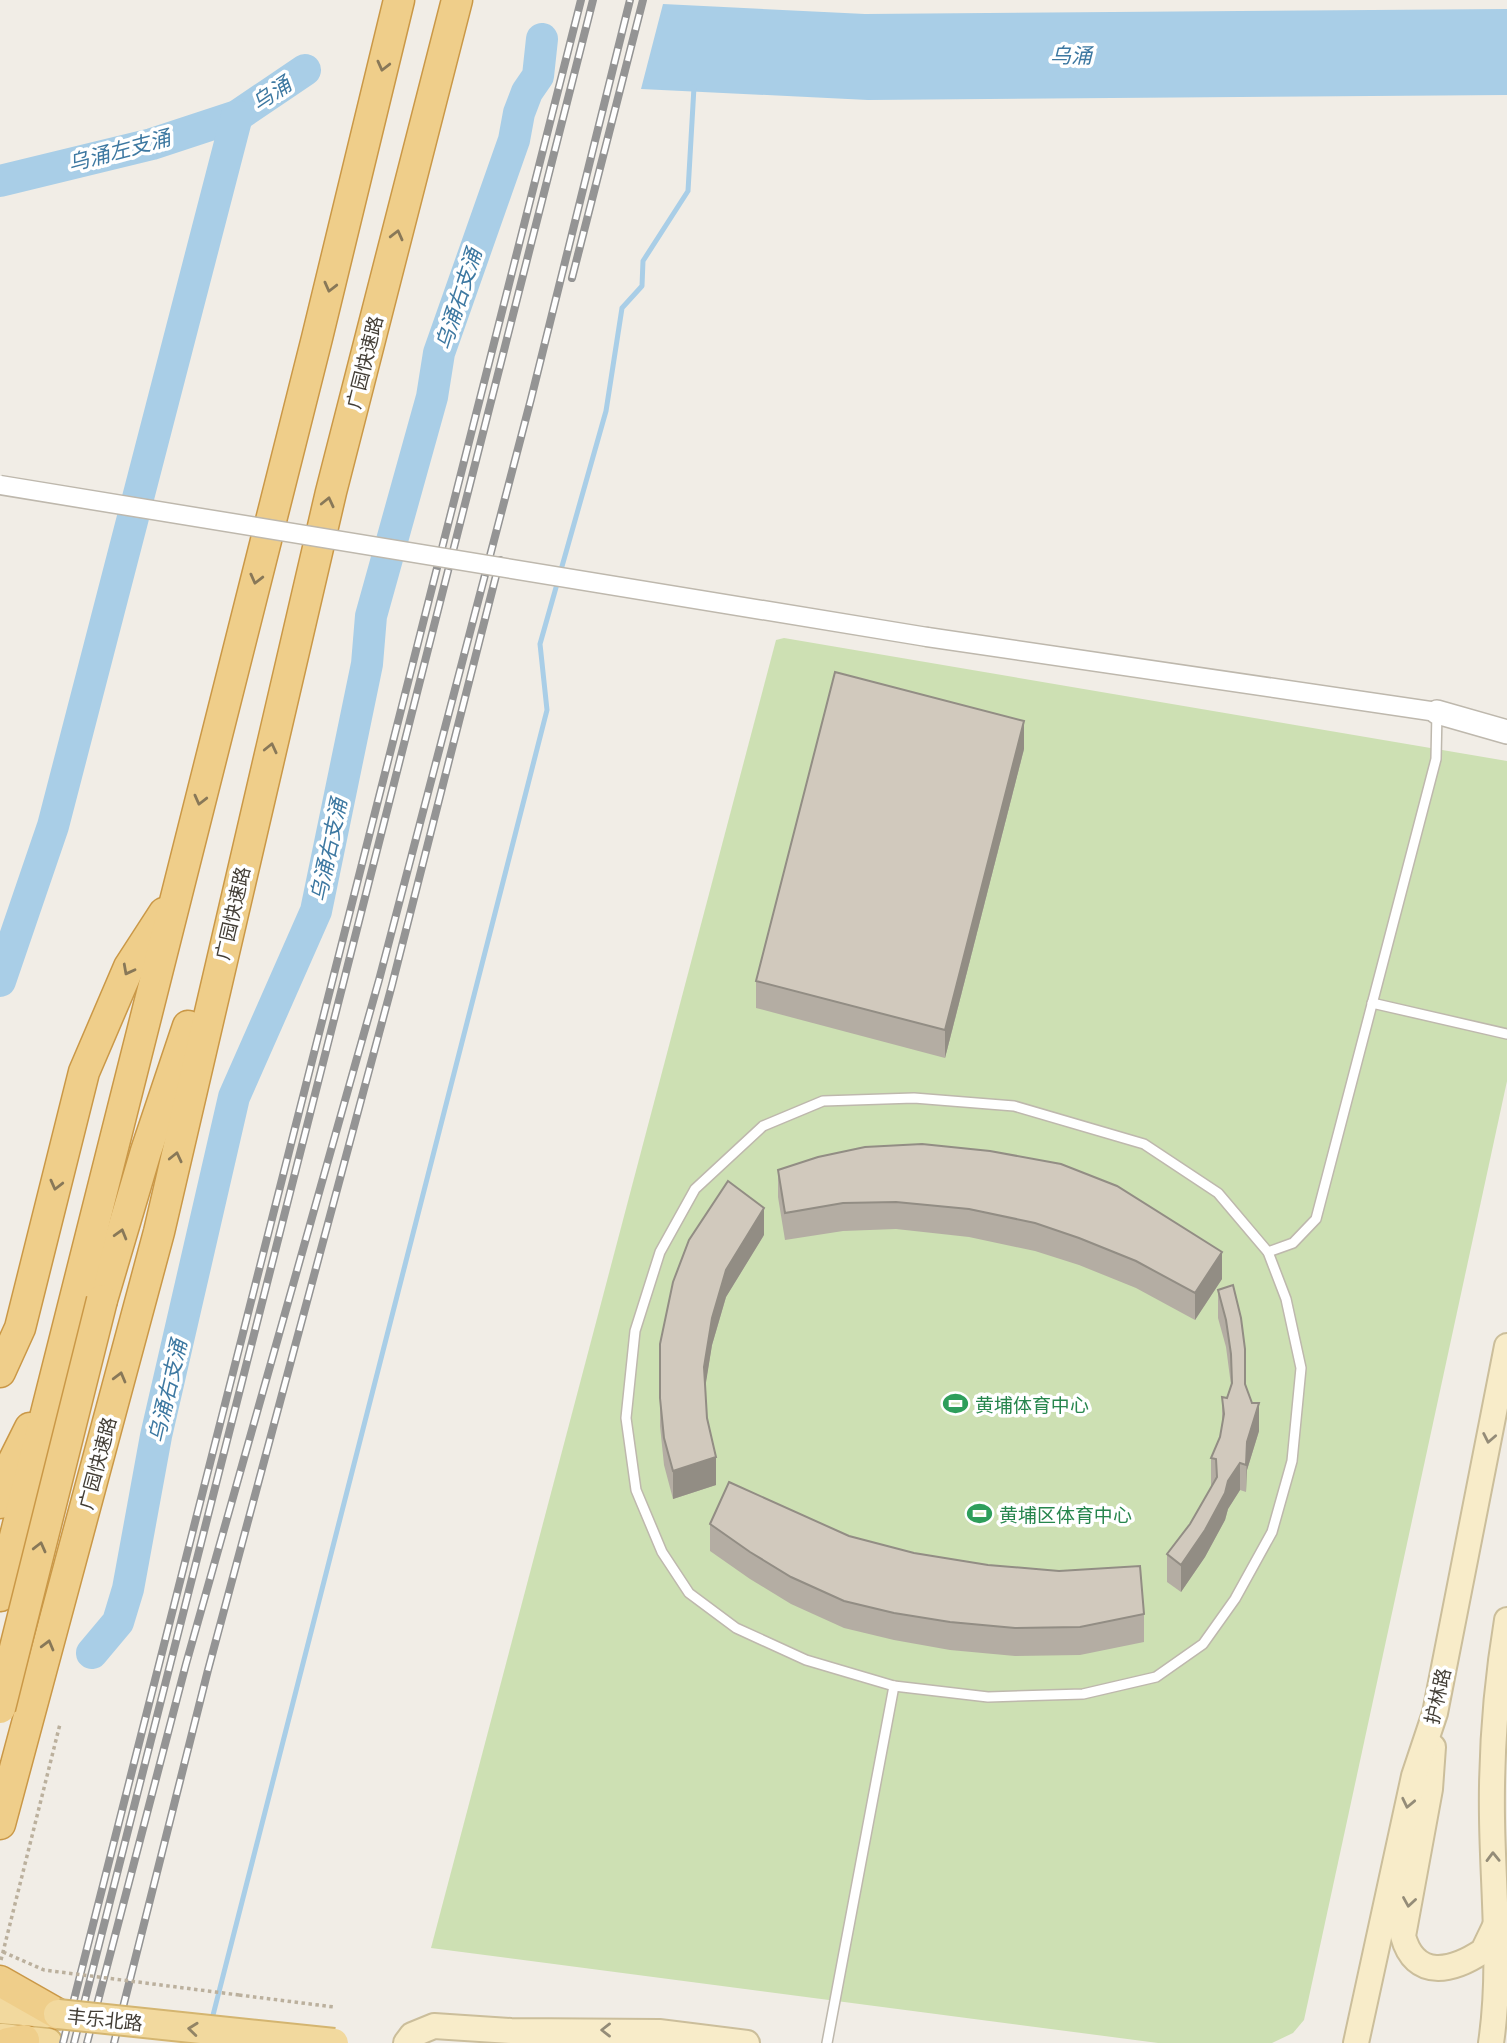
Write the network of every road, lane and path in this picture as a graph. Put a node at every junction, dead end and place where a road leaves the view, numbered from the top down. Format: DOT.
graph roads {
  1 [pos="399,0"];
  2 [pos="457,0"];
  3 [pos="0,485"];
  4 [pos="1437,712"];
  5 [pos="1507,718"];
  6 [pos="1507,732"];
  7 [pos="244,862"];
  8 [pos="177,892"];
  9 [pos="1372,1003"];
  10 [pos="1507,1034"];
  11 [pos="1268,1252"];
  12 [pos="1507,1346"];
  13 [pos="0,1372"];
  14 [pos="21,1470"];
  15 [pos="0,1503"];
  16 [pos="0,1597"];
  17 [pos="0,1615"];
  18 [pos="1507,1620"];
  19 [pos="894,1686"];
  20 [pos="0,1708"];
  21 [pos="1435,1713"];
  22 [pos="60,1724"];
  23 [pos="24,1734"];
  24 [pos="0,1824"];
  25 [pos="1495,1925"];
  26 [pos="1,1967"];
  27 [pos="1366,1996"];
  28 [pos="334,2007"];
  29 [pos="0,2009"];
  30 [pos="58,2014"];
  31 [pos="1507,2015"];
  32 [pos="334,2043"];
  33 [pos="406,2043"];
  34 [pos="747,2043"];
  35 [pos="827,2043"];
  36 [pos="1345,2043"];
  37 [pos="1356,2043"];
  38 [pos="1491,2043"];
  1 -- 8 [label="highway, one-way"];
  7 -- 2 [label="highway, 广园快速路, one-way"];
  3 -- 4 [label="street, bridge"];
  4 -- 5 [label="street"];
  4 -- 6 [label="street"];
  4 -- 9 [label="lane"];
  20 -- 7 [label="highway, one-way, bridge"];
  23 -- 7 [label="highway, 广园快速路, one-way"];
  8 -- 13 [label="highway, one-way"];
  8 -- 14 [label="highway"];
  9 -- 10 [label="lane"];
  9 -- 11 [label="lane"];
  11 -- 19 [label="lane"];
  11 -- 19 [label="lane"];
  12 -- 21 [label="main road, 护林路, one-way"];
  14 -- 15 [label="highway"];
  14 -- 16 [label="highway"];
  17 -- 23 [label="highway, bridge"];
  25 -- 18 [label="main road, one-way"];
  19 -- 35 [label="lane"];
  21 -- 25 [label="main road, one-way"];
  21 -- 27 [label="main road, 护林路, one-way"];
  22 -- 26 [label="path"];
  23 -- 24 [label="highway, 广园快速路"];
  25 -- 31 [label="main road"];
  25 -- 38 [label="main road"];
  26 -- 28 [label="path, bridge"];
  26 -- 30 [label="highway"];
  27 -- 36 [label="main road"];
  27 -- 37 [label="main road, 护林路"];
  29 -- 30 [label="main road, 丰乐北路"];
  32 -- 30 [label="main road, 丰乐北路, one-way, bridge"];
  34 -- 33 [label="main road, one-way"];
}
